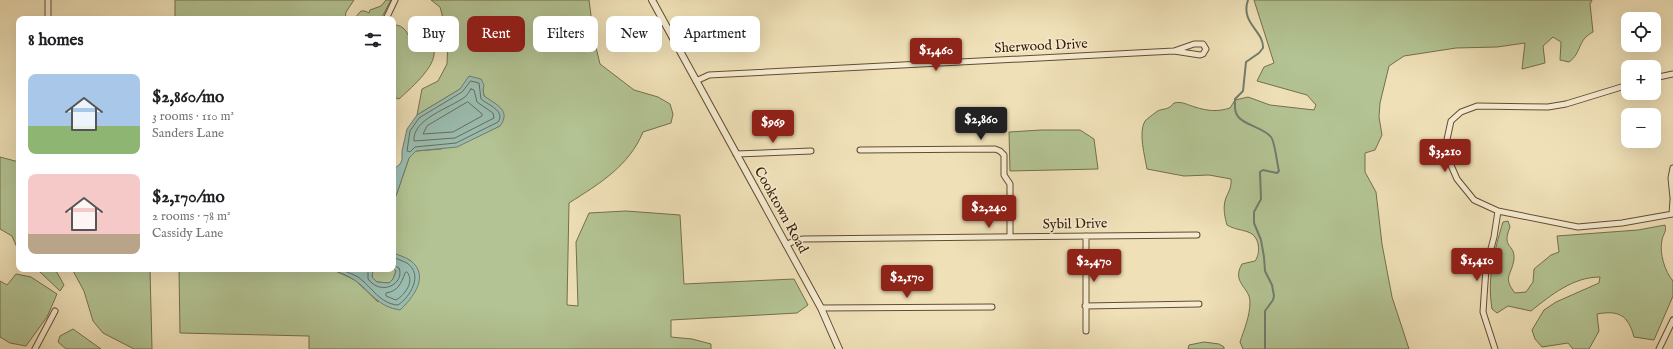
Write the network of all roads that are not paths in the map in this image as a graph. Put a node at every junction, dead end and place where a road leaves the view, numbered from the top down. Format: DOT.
graph roads {
  1 [pos="48,0"];
  2 [pos="395,0"];
  3 [pos="652,0"];
  4 [pos="48,16"];
  5 [pos="387,16"];
  6 [pos="1174,51"];
  7 [pos="1673,74"];
  8 [pos="1661,77"];
  9 [pos="696,81"];
  10 [pos="1621,86"];
  11 [pos="860,150"];
  12 [pos="811,152"];
  13 [pos="736,154"];
  14 [pos="1673,168"];
  15 [pos="1673,199"];
  16 [pos="1498,212"];
  17 [pos="1672,214"];
  18 [pos="1197,235"];
  19 [pos="1086,236"];
  20 [pos="1010,237"];
  21 [pos="786,245"];
  22 [pos="1199,304"];
  23 [pos="1085,306"];
  24 [pos="992,307"];
  25 [pos="821,308"];
  26 [pos="55,311"];
  27 [pos="1673,320"];
  28 [pos="1086,331"];
  29 [pos="35,349"];
  30 [pos="839,349"];
  31 [pos="1494,349"];
  32 [pos="1659,349"];
  1 -- 4 [label="street"];
  2 -- 5 [label="street"];
  3 -- 9 [label="street, Cooktown Road"];
  6 -- 6 [label="street, Sherwood Drive"];
  6 -- 9 [label="street, Sherwood Drive"];
  7 -- 8 [label="street"];
  9 -- 13 [label="street, Cooktown Road"];
  10 -- 16 [label="street"];
  11 -- 20 [label="street"];
  12 -- 13 [label="street"];
  13 -- 21 [label="street, Cooktown Road"];
  14 -- 15 [label="street"];
  15 -- 17 [label="street"];
  16 -- 17 [label="street"];
  16 -- 31 [label="street"];
  18 -- 19 [label="street, Sybil Drive"];
  19 -- 20 [label="street, Sybil Drive"];
  19 -- 23 [label="street"];
  20 -- 21 [label="street, Sybil Drive"];
  21 -- 25 [label="street, Cooktown Road"];
  22 -- 23 [label="street"];
  23 -- 28 [label="street"];
  24 -- 25 [label="street"];
  25 -- 30 [label="street, Cooktown Road"];
  26 -- 29 [label="street"];
  27 -- 32 [label="street"];
}
